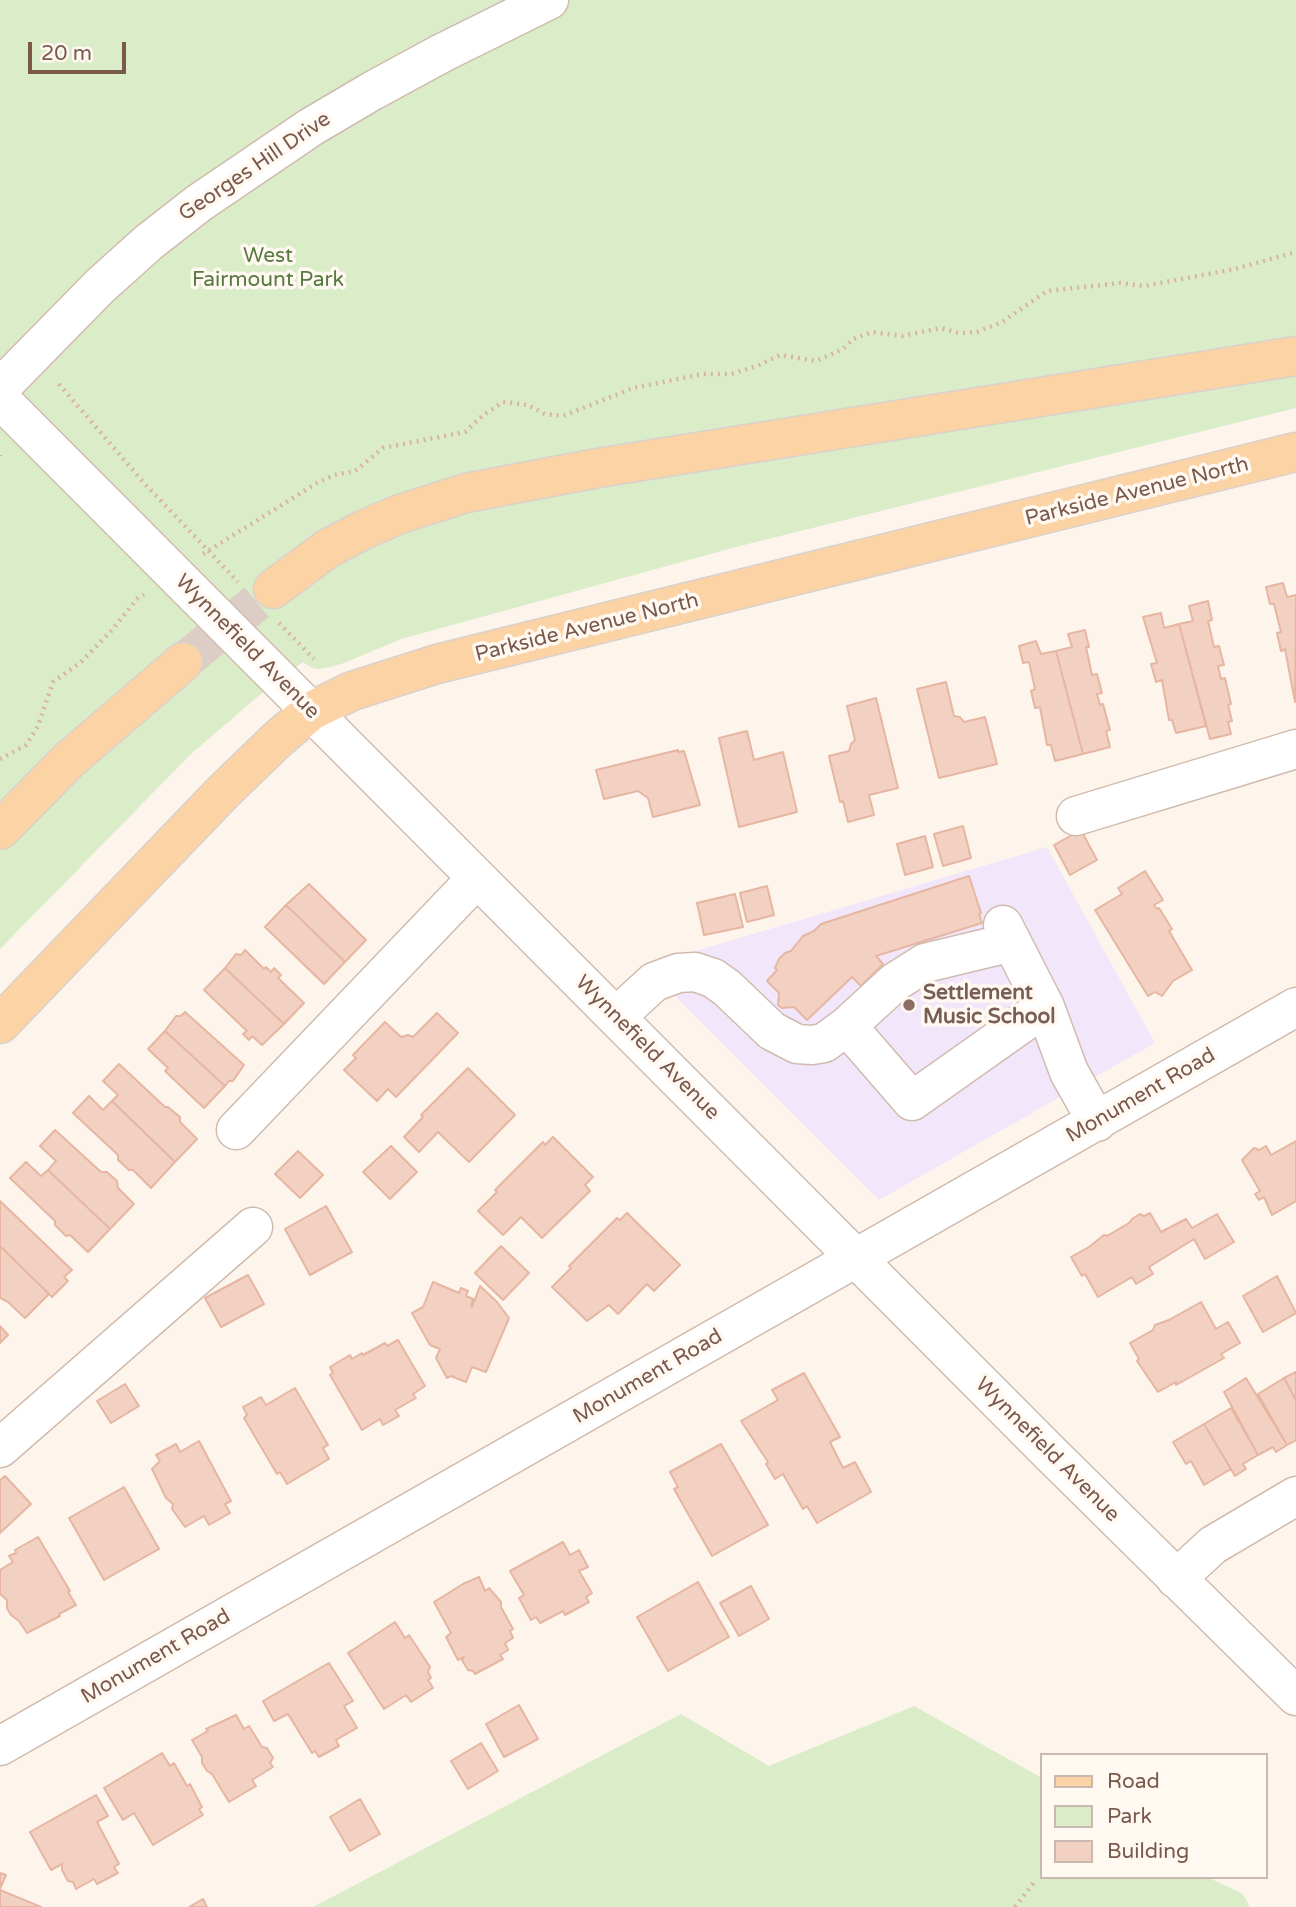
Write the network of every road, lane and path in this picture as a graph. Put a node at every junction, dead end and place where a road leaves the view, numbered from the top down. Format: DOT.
graph roads {
  1 [pos="549,0"];
  2 [pos="1296,252"];
  3 [pos="1296,356"];
  4 [pos="59,384"];
  5 [pos="0,387"];
  6 [pos="0,399"];
  7 [pos="1296,452"];
  8 [pos="209,551"];
  9 [pos="152,589"];
  10 [pos="265,600"];
  11 [pos="315,660"];
  12 [pos="183,662"];
  13 [pos="311,711"];
  14 [pos="1296,749"];
  15 [pos="0,759"];
  16 [pos="1076,816"];
  17 [pos="0,830"];
  18 [pos="477,878"];
  19 [pos="1045,1007"];
  20 [pos="1296,1007"];
  21 [pos="616,1017"];
  22 [pos="0,1024"];
  23 [pos="847,1026"];
  24 [pos="1097,1122"];
  25 [pos="236,1130"];
  26 [pos="253,1227"];
  27 [pos="855,1258"];
  28 [pos="0,1448"];
  29 [pos="1296,1496"];
  30 [pos="1176,1579"];
  31 [pos="1296,1696"];
  32 [pos="0,1746"];
  33 [pos="1035,1881"];
  34 [pos="1015,1907"];
  1 -- 5 [label="street, Georges Hill Drive"];
  2 -- 8 [label="path"];
  3 -- 10 [label="main road"];
  4 -- 8 [label="path"];
  6 -- 13 [label="street, Wynnefield Avenue"];
  7 -- 13 [label="main road, Parkside Avenue North"];
  8 -- 10 [label="path"];
  9 -- 15 [label="path"];
  10 -- 11 [label="path"];
  12 -- 17 [label="main road"];
  13 -- 18 [label="street, Wynnefield Avenue"];
  13 -- 22 [label="main road, Parkside Avenue North"];
  14 -- 16 [label="street"];
  18 -- 21 [label="street, Wynnefield Avenue"];
  18 -- 25 [label="street"];
  19 -- 23 [label="street"];
  19 -- 23 [label="street"];
  19 -- 24 [label="street"];
  20 -- 24 [label="street, Monument Road"];
  21 -- 23 [label="street"];
  21 -- 27 [label="street, Wynnefield Avenue"];
  24 -- 27 [label="street, Monument Road"];
  26 -- 28 [label="street"];
  27 -- 30 [label="street, Wynnefield Avenue"];
  27 -- 32 [label="street, Monument Road"];
  29 -- 30 [label="street"];
  30 -- 31 [label="street, Wynnefield Avenue"];
  33 -- 34 [label="path"];
}
